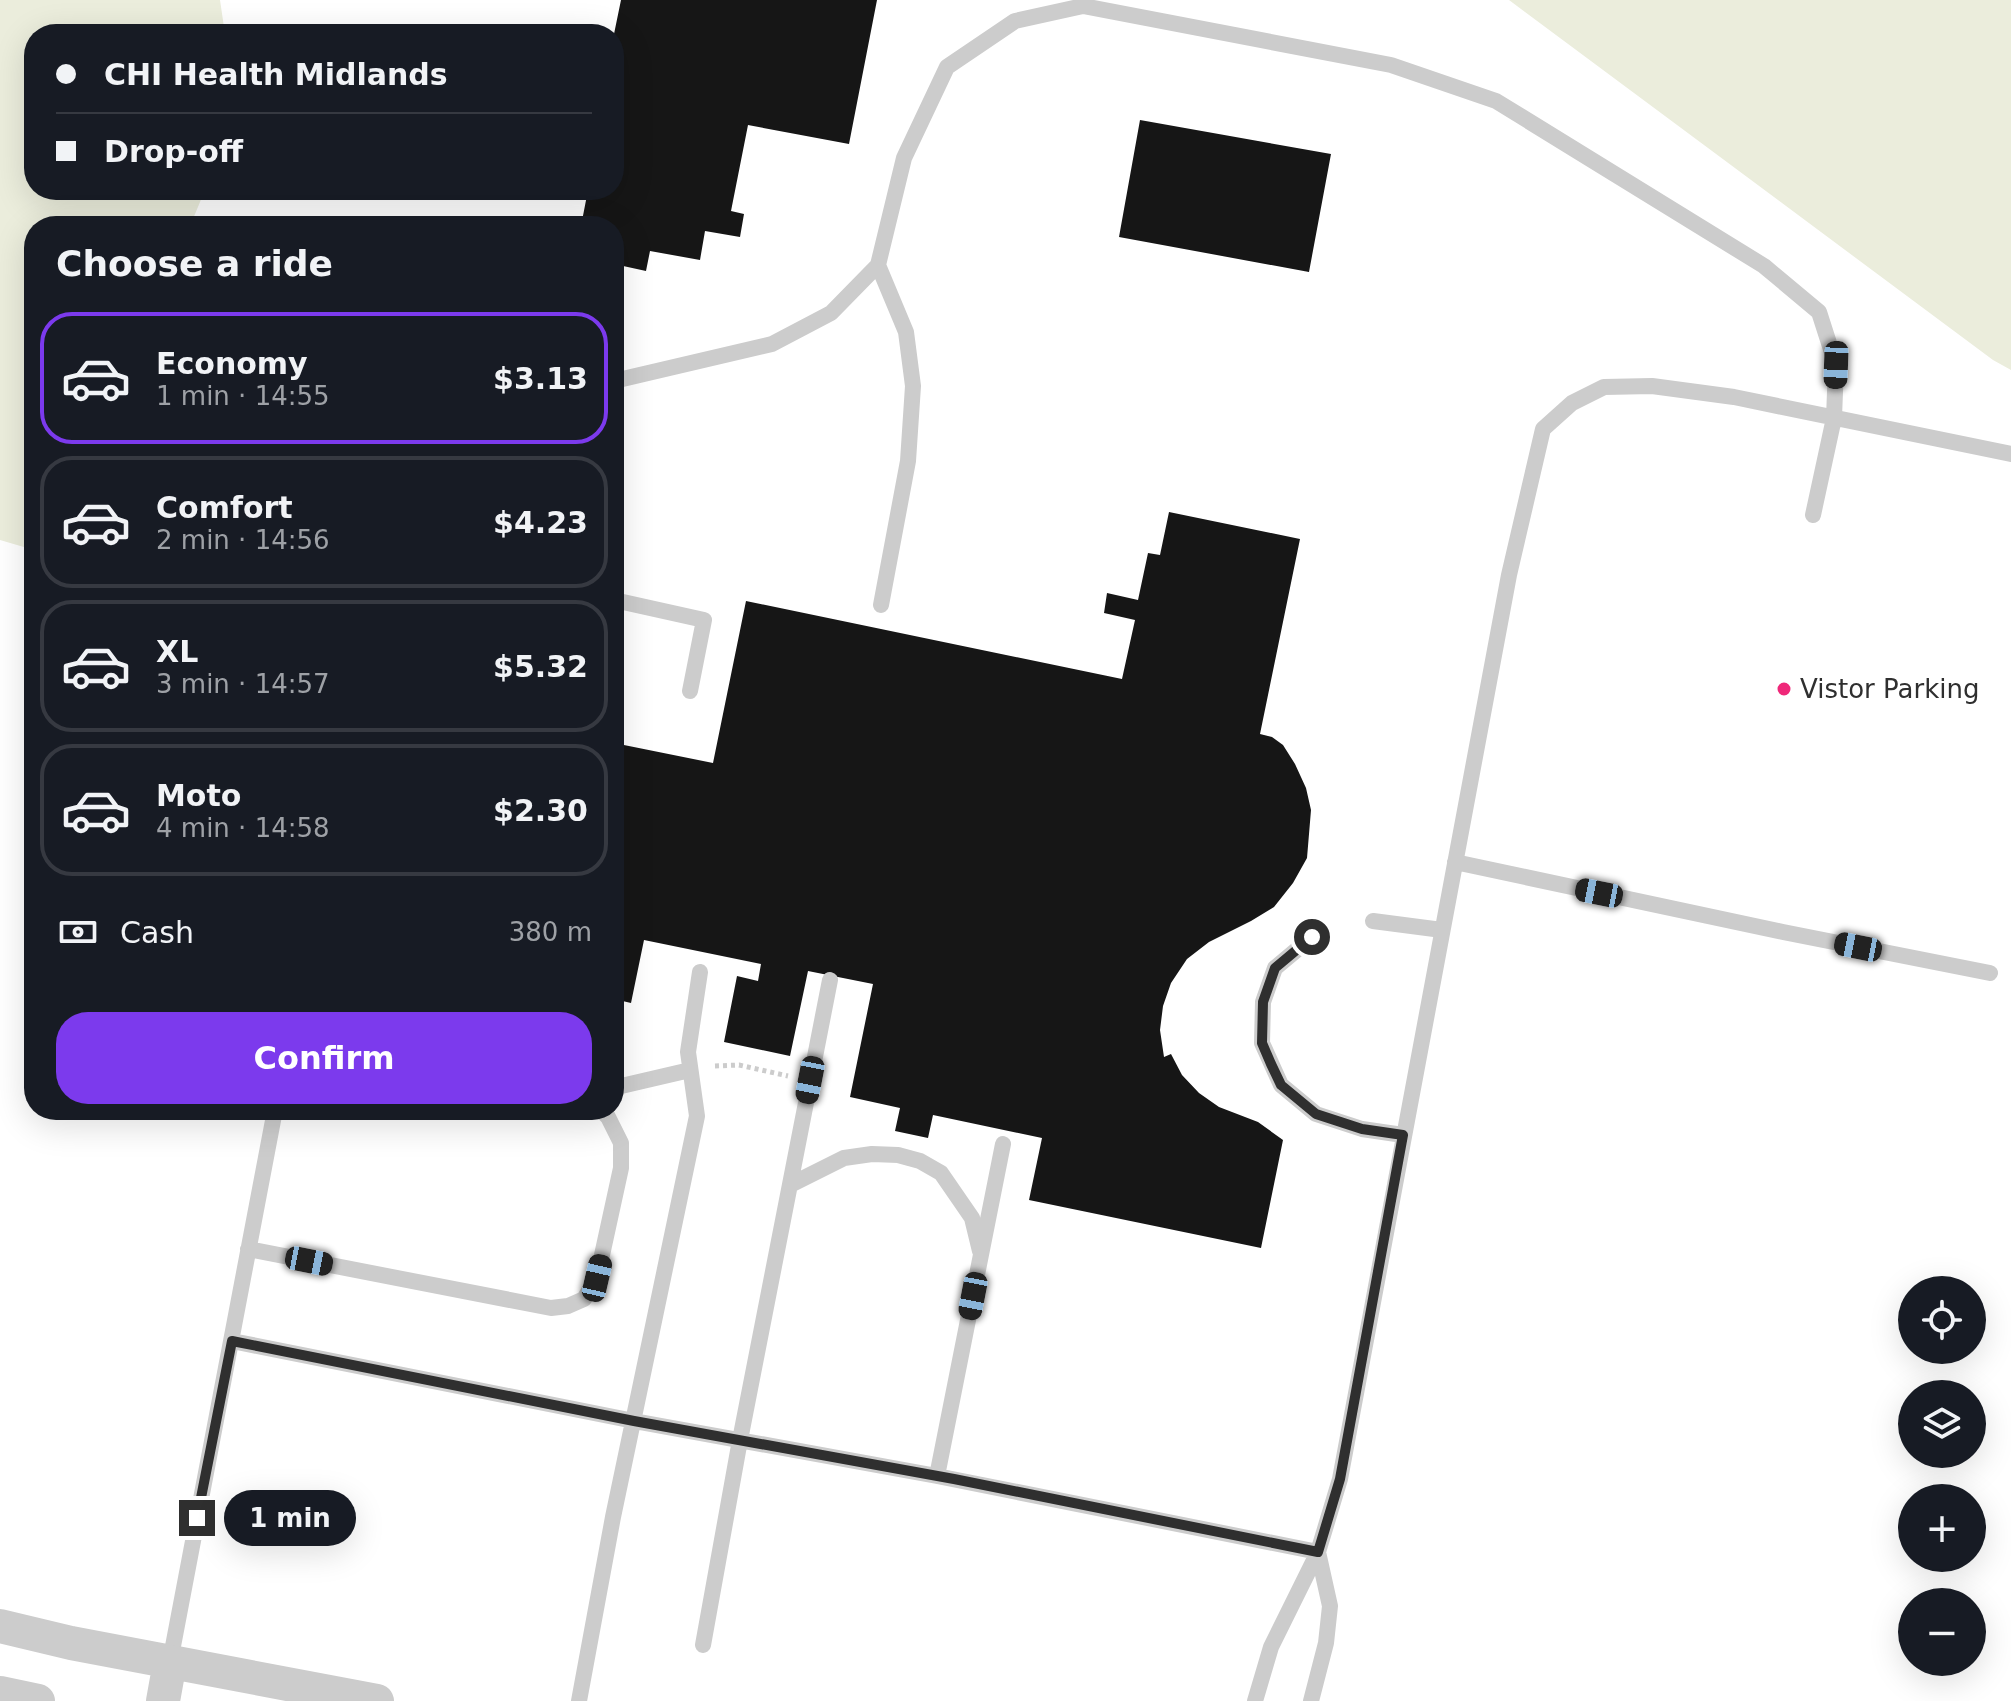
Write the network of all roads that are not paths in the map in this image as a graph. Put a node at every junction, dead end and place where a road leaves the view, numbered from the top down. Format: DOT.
graph roads {
  1 [pos="1047,6"];
  2 [pos="878,265"];
  3 [pos="624,379"];
  4 [pos="1834,418"];
  5 [pos="2011,454"];
  6 [pos="1813,515"];
  7 [pos="624,602"];
  8 [pos="881,605"];
  9 [pos="690,691"];
  10 [pos="1455,862"];
  11 [pos="1373,921"];
  12 [pos="1442,930"];
  13 [pos="1312,937"];
  14 [pos="700,972"];
  15 [pos="1990,973"];
  16 [pos="830,980"];
  17 [pos="690,1070"];
  18 [pos="624,1085"];
  19 [pos="273,1120"];
  20 [pos="610,1120"];
  21 [pos="1403,1135"];
  22 [pos="1003,1144"];
  23 [pos="790,1185"];
  24 [pos="248,1249"];
  25 [pos="981,1257"];
  26 [pos="232,1341"];
  27 [pos="634,1421"];
  28 [pos="740,1440"];
  29 [pos="937,1476"];
  30 [pos="1318,1552"];
  31 [pos="0,1626"];
  32 [pos="703,1645"];
  33 [pos="170,1662"];
  34 [pos="0,1693"];
  35 [pos="38,1701"];
  36 [pos="163,1701"];
  37 [pos="377,1701"];
  38 [pos="579,1701"];
  39 [pos="1255,1701"];
  40 [pos="1311,1701"];
  1 -- 2 [label="lane"];
  1 -- 4 [label="lane"];
  2 -- 3 [label="lane"];
  2 -- 8 [label="lane"];
  4 -- 5 [label="lane"];
  4 -- 6 [label="lane"];
  4 -- 10 [label="lane"];
  7 -- 9 [label="lane"];
  10 -- 12 [label="lane"];
  10 -- 15 [label="lane"];
  11 -- 12 [label="lane"];
  12 -- 21 [label="lane"];
  13 -- 21 [label="lane"];
  14 -- 17 [label="lane"];
  16 -- 23 [label="lane"];
  17 -- 18 [label="lane"];
  17 -- 27 [label="lane"];
  19 -- 24 [label="lane"];
  20 -- 24 [label="lane"];
  21 -- 30 [label="lane"];
  22 -- 25 [label="lane"];
  23 -- 25 [label="lane"];
  23 -- 28 [label="lane"];
  24 -- 26 [label="lane"];
  25 -- 29 [label="lane"];
  26 -- 27 [label="lane"];
  26 -- 33 [label="lane"];
  27 -- 28 [label="lane"];
  27 -- 38 [label="lane"];
  28 -- 29 [label="lane"];
  28 -- 32 [label="lane"];
  29 -- 30 [label="lane"];
  30 -- 39 [label="lane"];
  30 -- 40 [label="lane"];
  31 -- 33 [label="street"];
  33 -- 36 [label="street"];
  33 -- 37 [label="street"];
  34 -- 35 [label="street"];
}
